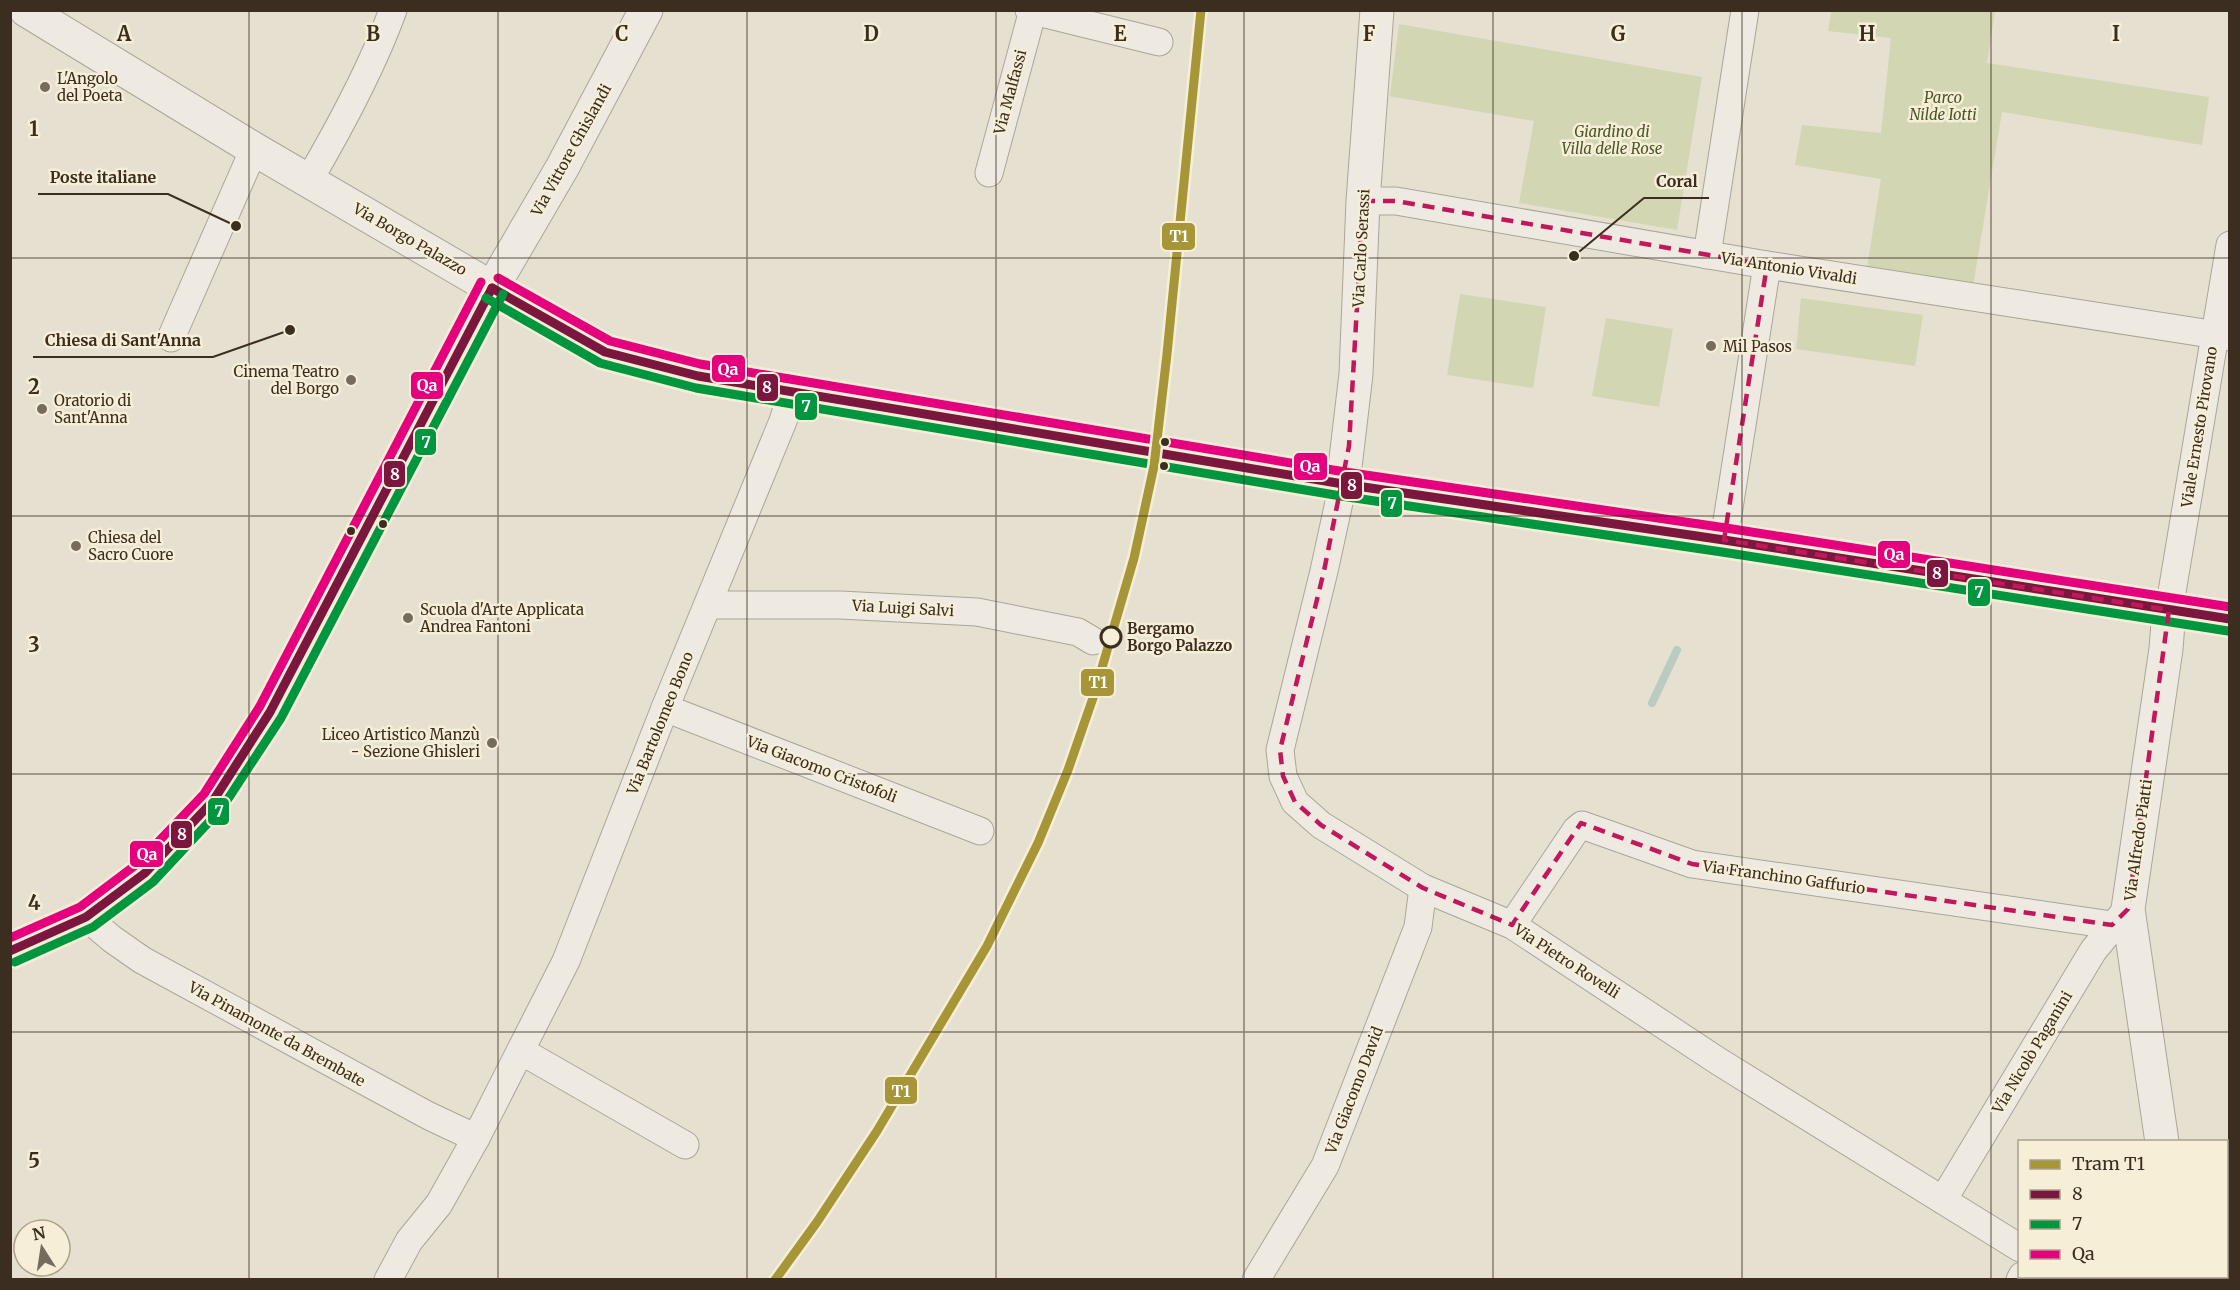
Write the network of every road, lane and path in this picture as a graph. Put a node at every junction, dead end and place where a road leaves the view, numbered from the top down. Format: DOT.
graph roads {
  1 [pos="26,10"];
  2 [pos="393,10"];
  3 [pos="646,10"];
  4 [pos="1377,10"];
  5 [pos="1745,10"];
  6 [pos="1031,11"];
  7 [pos="1159,42"];
  8 [pos="254,149"];
  9 [pos="989,173"];
  10 [pos="309,180"];
  11 [pos="1363,201"];
  12 [pos="2229,245"];
  13 [pos="1707,255"];
  14 [pos="1767,265"];
  15 [pos="492,288"];
  16 [pos="2222,335"];
  17 [pos="171,338"];
  18 [pos="792,392"];
  19 [pos="1343,484"];
  20 [pos="1724,540"];
  21 [pos="708,605"];
  22 [pos="2169,610"];
  23 [pos="2229,619"];
  24 [pos="1093,641"];
  25 [pos="665,708"];
  26 [pos="980,831"];
  27 [pos="1423,888"];
  28 [pos="86,917"];
  29 [pos="2120,917"];
  30 [pos="1512,925"];
  31 [pos="10,951"];
  32 [pos="520,1051"];
  33 [pos="476,1138"];
  34 [pos="2162,1140"];
  35 [pos="685,1144"];
  36 [pos="1943,1200"];
  37 [pos="2018,1247"];
  38 [pos="388,1280"];
  39 [pos="1256,1280"];
  1 -- 8 [label="main road, Via Borgo Palazzo"];
  2 -- 10 [label="street"];
  3 -- 15 [label="main road, Via Vittore Ghislandi"];
  4 -- 11 [label="main road, Via Carlo Serassi"];
  5 -- 13 [label="street"];
  6 -- 7 [label="street, Via Malfassi"];
  6 -- 9 [label="street, Via Malfassi"];
  8 -- 10 [label="main road, Via Borgo Palazzo"];
  8 -- 17 [label="street"];
  10 -- 15 [label="main road, Via Borgo Palazzo"];
  11 -- 13 [label="street, Via Antonio Vivaldi"];
  11 -- 19 [label="main road, Via Carlo Serassi"];
  12 -- 16 [label="street, Viale Ernesto Pirovano"];
  13 -- 14 [label="street, Via Antonio Vivaldi"];
  14 -- 16 [label="street, Via Antonio Vivaldi"];
  14 -- 20 [label="street"];
  15 -- 18 [label="main road, Via Borgo Palazzo"];
  15 -- 28 [label="main road, Via Vittore Ghislandi"];
  16 -- 22 [label="street, Viale Ernesto Pirovano"];
  18 -- 19 [label="main road, Via Borgo Palazzo"];
  18 -- 21 [label="street, Via Bartolomeo Bono"];
  19 -- 20 [label="main road, Via Borgo Palazzo"];
  19 -- 27 [label="street, Via Pietro Rovelli"];
  20 -- 22 [label="main road, Via Borgo Palazzo"];
  21 -- 24 [label="street, Via Luigi Salvi"];
  21 -- 25 [label="street, Via Bartolomeo Bono"];
  22 -- 23 [label="main road, Via Borgo Palazzo"];
  22 -- 29 [label="main road, Via Alfredo Piatti"];
  25 -- 26 [label="street, Via Giacomo Cristofoli"];
  25 -- 32 [label="street, Via Bartolomeo Bono"];
  27 -- 30 [label="street, Via Pietro Rovelli"];
  27 -- 39 [label="street, Via Giacomo David"];
  28 -- 31 [label="main road, Via Vittore Ghislandi"];
  28 -- 33 [label="street, Via Pinamonte da Brembate"];
  29 -- 30 [label="street, Via Franchino Gaffurio"];
  29 -- 34 [label="main road, Via Alfredo Piatti"];
  29 -- 36 [label="street, Via Nicolò Paganini"];
  30 -- 36 [label="street, Via Pietro Rovelli"];
  32 -- 33 [label="street, Via Bartolomeo Bono"];
  32 -- 35 [label="street"];
  33 -- 38 [label="street, Via Bartolomeo Bono"];
  36 -- 37 [label="street, Via Pietro Rovelli"];
}
